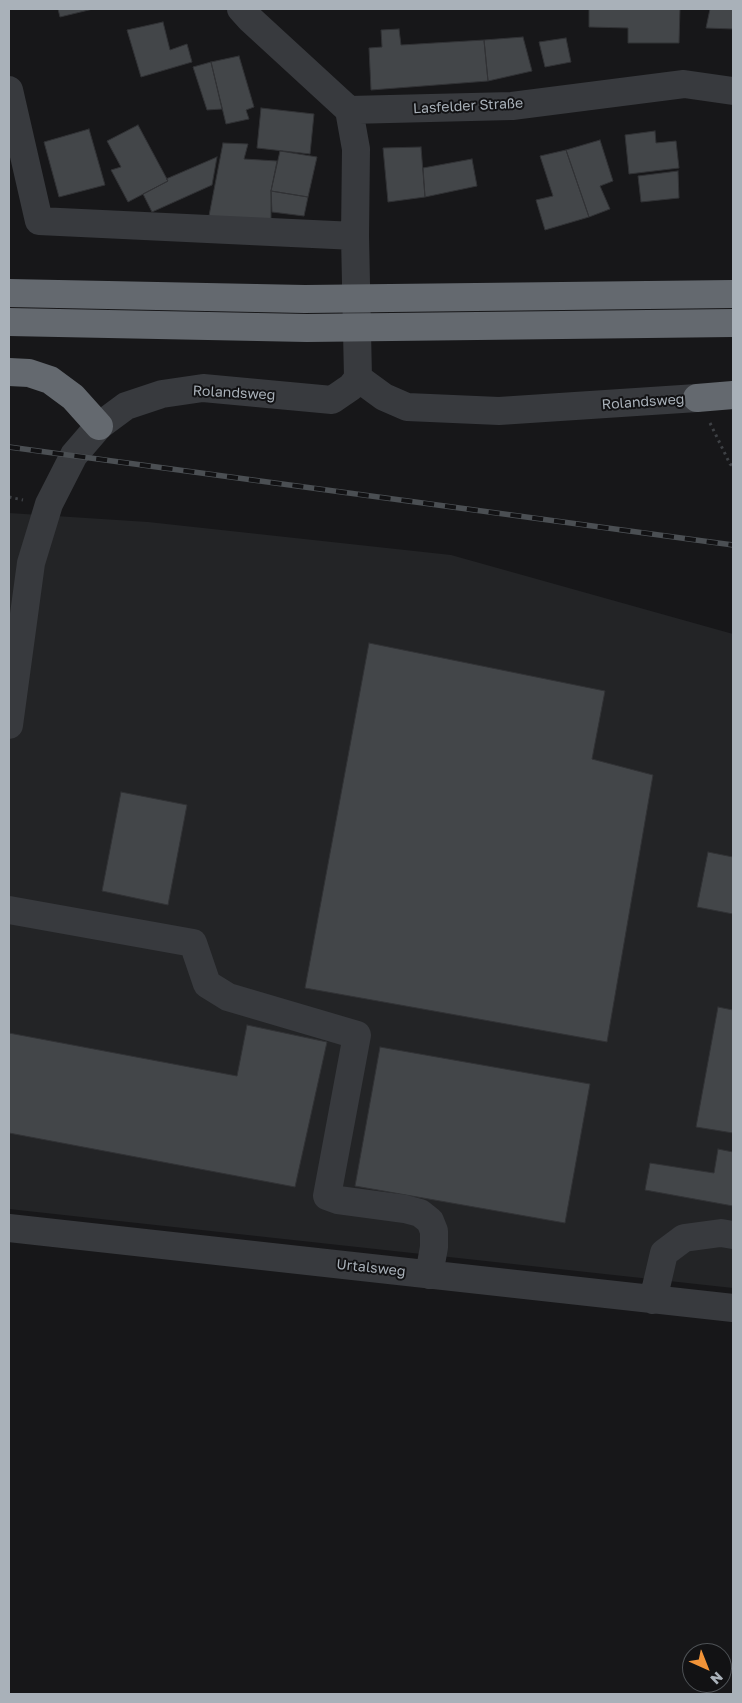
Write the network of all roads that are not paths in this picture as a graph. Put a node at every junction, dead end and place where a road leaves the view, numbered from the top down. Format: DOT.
graph roads {
  1 [pos="241,9"];
  2 [pos="9,90"];
  3 [pos="733,91"];
  4 [pos="349,110"];
  5 [pos="355,236"];
  6 [pos="9,294"];
  7 [pos="733,294"];
  8 [pos="9,322"];
  9 [pos="733,323"];
  10 [pos="9,372"];
  11 [pos="358,378"];
  12 [pos="733,395"];
  13 [pos="697,398"];
  14 [pos="99,426"];
  15 [pos="9,725"];
  16 [pos="9,910"];
  17 [pos="9,1228"];
  18 [pos="733,1235"];
  19 [pos="429,1275"];
  20 [pos="653,1300"];
  21 [pos="733,1308"];
  1 -- 4 [label="street"];
  2 -- 5 [label="street"];
  3 -- 4 [label="street, Lasfelder Straße"];
  4 -- 5 [label="street"];
  5 -- 11 [label="street"];
  6 -- 7 [label="highway"];
  8 -- 9 [label="highway"];
  10 -- 14 [label="highway"];
  11 -- 13 [label="street, Rolandsweg"];
  11 -- 14 [label="street, Rolandsweg"];
  12 -- 13 [label="highway"];
  14 -- 15 [label="street, Rolandsweg"];
  16 -- 19 [label="street"];
  17 -- 19 [label="street, Urtalsweg"];
  18 -- 20 [label="street"];
  19 -- 20 [label="street, Urtalsweg"];
  20 -- 21 [label="street, Urtalsweg"];
}
